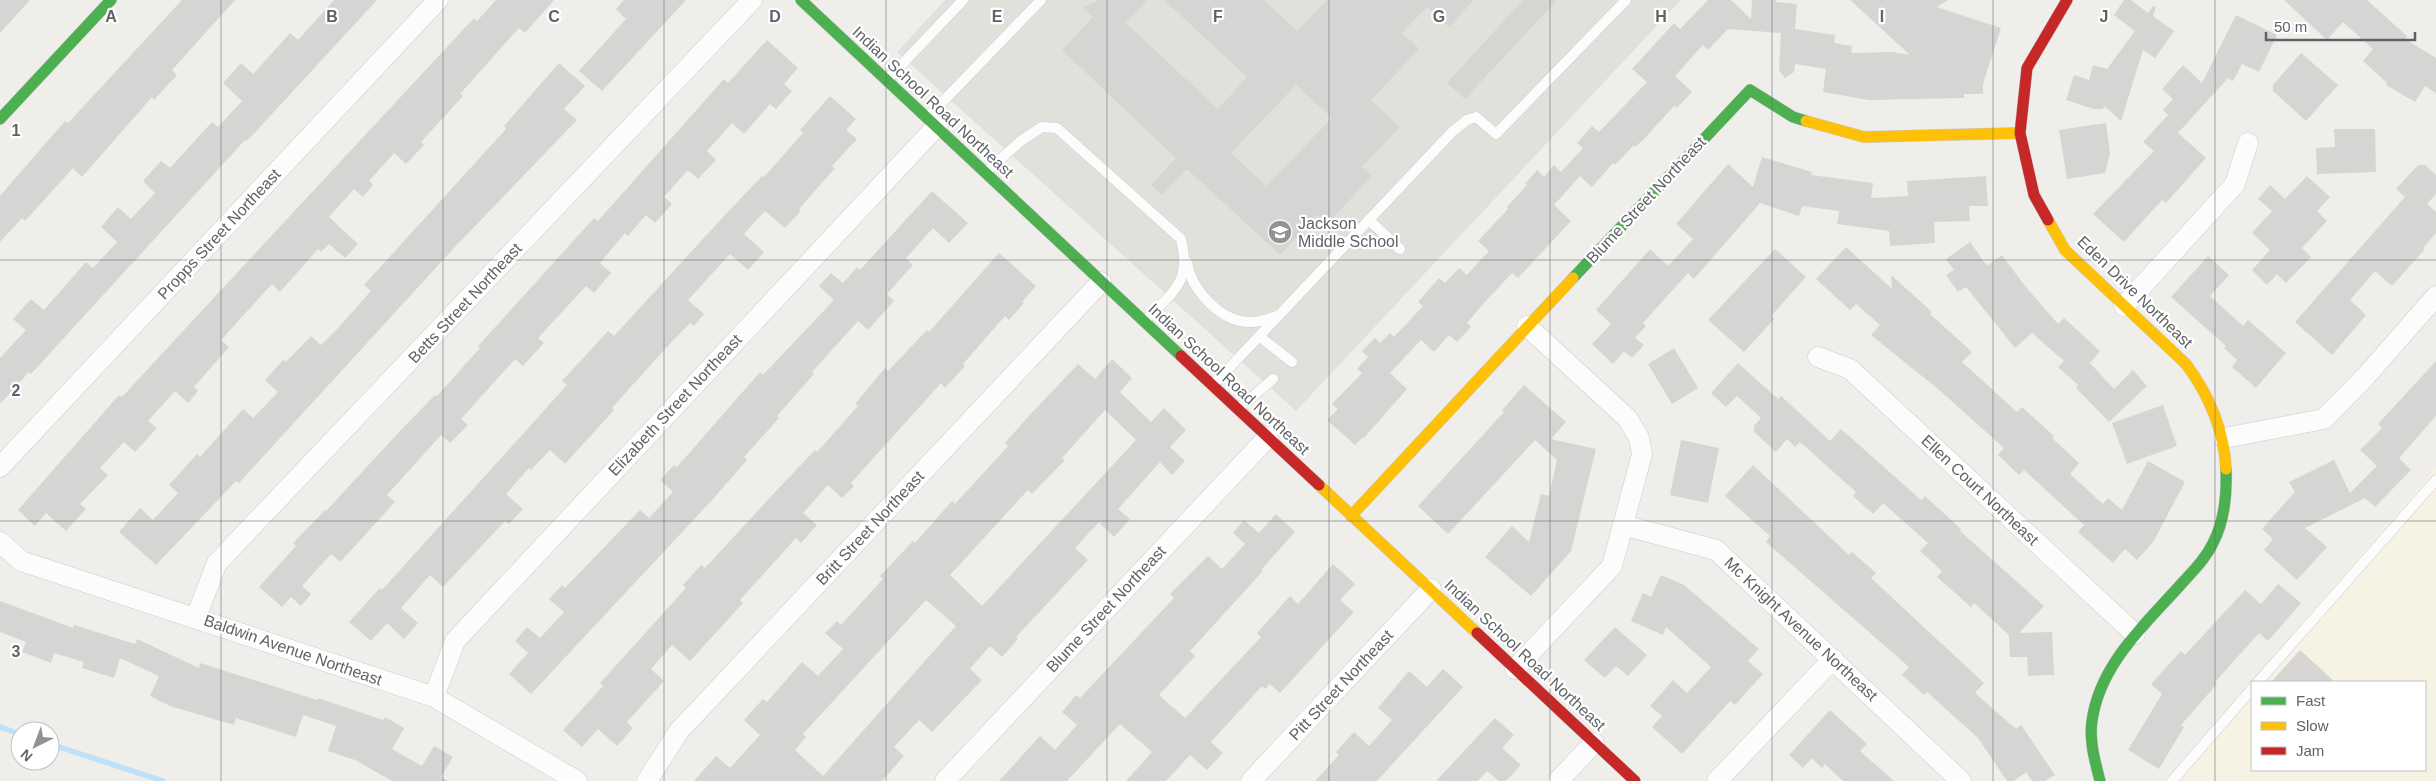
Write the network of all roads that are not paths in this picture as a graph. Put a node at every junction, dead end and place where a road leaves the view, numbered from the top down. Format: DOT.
graph roads {
  1 [pos="111,0"];
  2 [pos="438,0"];
  3 [pos="752,0"];
  4 [pos="801,0"];
  5 [pos="963,0"];
  6 [pos="1041,0"];
  7 [pos="1626,0"];
  8 [pos="2067,0"];
  9 [pos="887,80"];
  10 [pos="0,119"];
  11 [pos="932,122"];
  12 [pos="2020,133"];
  13 [pos="2248,143"];
  14 [pos="985,172"];
  15 [pos="1369,220"];
  16 [pos="1400,249"];
  17 [pos="1186,259"];
  18 [pos="1102,282"];
  19 [pos="2436,296"];
  20 [pos="2124,306"];
  21 [pos="1280,314"];
  22 [pos="1145,322"];
  23 [pos="1527,326"];
  24 [pos="1260,336"];
  25 [pos="1818,357"];
  26 [pos="1292,362"];
  27 [pos="1273,378"];
  28 [pos="1212,386"];
  29 [pos="1238,409"];
  30 [pos="1268,437"];
  31 [pos="2224,438"];
  32 [pos="0,467"];
  33 [pos="2436,480"];
  34 [pos="1351,516"];
  35 [pos="1623,524"];
  36 [pos="0,542"];
  37 [pos="1431,589"];
  38 [pos="196,618"];
  39 [pos="2135,634"];
  40 [pos="1833,659"];
  41 [pos="1515,669"];
  42 [pos="2259,681"];
  43 [pos="2251,690"];
  44 [pos="434,697"];
  45 [pos="1594,743"];
  46 [pos="577,781"];
  47 [pos="648,781"];
  48 [pos="945,781"];
  49 [pos="1251,781"];
  50 [pos="1558,781"];
  51 [pos="1635,781"];
  52 [pos="1716,781"];
  53 [pos="1961,781"];
  54 [pos="2100,781"];
  55 [pos="2172,781"];
  1 -- 10 [label="street"];
  2 -- 32 [label="street, Propps Street Northeast"];
  3 -- 38 [label="street, Betts Street Northeast"];
  4 -- 9 [label="street, Indian School Road Northeast"];
  5 -- 9 [label="lane"];
  6 -- 11 [label="lane"];
  7 -- 15 [label="lane"];
  8 -- 12 [label="street, Eden Drive Northeast"];
  9 -- 11 [label="street, Indian School Road Northeast"];
  11 -- 14 [label="street, Indian School Road Northeast"];
  11 -- 44 [label="street, Elizabeth Street Northeast"];
  12 -- 20 [label="street, Eden Drive Northeast"];
  12 -- 23 [label="street, Blume Street Northeast"];
  13 -- 20 [label="street"];
  14 -- 17 [label="lane"];
  14 -- 18 [label="street, Indian School Road Northeast"];
  15 -- 16 [label="lane"];
  15 -- 21 [label="lane"];
  17 -- 21 [label="lane"];
  17 -- 22 [label="lane"];
  18 -- 22 [label="street, Indian School Road Northeast"];
  18 -- 47 [label="street, Britt Street Northeast"];
  19 -- 31 [label="street"];
  20 -- 31 [label="street, Eden Drive Northeast"];
  21 -- 24 [label="lane"];
  22 -- 28 [label="street, Indian School Road Northeast"];
  23 -- 34 [label="street, Blume Street Northeast"];
  23 -- 35 [label="street"];
  24 -- 26 [label="lane"];
  24 -- 28 [label="lane"];
  25 -- 39 [label="street, Ellen Court Northeast"];
  27 -- 29 [label="lane"];
  28 -- 29 [label="street, Indian School Road Northeast"];
  29 -- 30 [label="street, Indian School Road Northeast"];
  30 -- 34 [label="street, Indian School Road Northeast"];
  30 -- 48 [label="street, Blume Street Northeast"];
  31 -- 39 [label="street, Eden Drive Northeast"];
  33 -- 42 [label="lane"];
  34 -- 37 [label="street, Indian School Road Northeast"];
  35 -- 40 [label="street, Mc Knight Avenue Northeast"];
  35 -- 41 [label="street"];
  36 -- 38 [label="street, Baldwin Avenue Northeast"];
  37 -- 41 [label="street, Indian School Road Northeast"];
  37 -- 49 [label="street, Pitt Street Northeast"];
  38 -- 44 [label="street, Baldwin Avenue Northeast"];
  39 -- 54 [label="street, Eden Drive Northeast"];
  40 -- 52 [label="street"];
  40 -- 53 [label="street, Mc Knight Avenue Northeast"];
  41 -- 45 [label="street, Indian School Road Northeast"];
  43 -- 55 [label="lane"];
  44 -- 46 [label="street, Baldwin Avenue Northeast"];
  45 -- 50 [label="street"];
  45 -- 51 [label="street, Indian School Road Northeast"];
}
